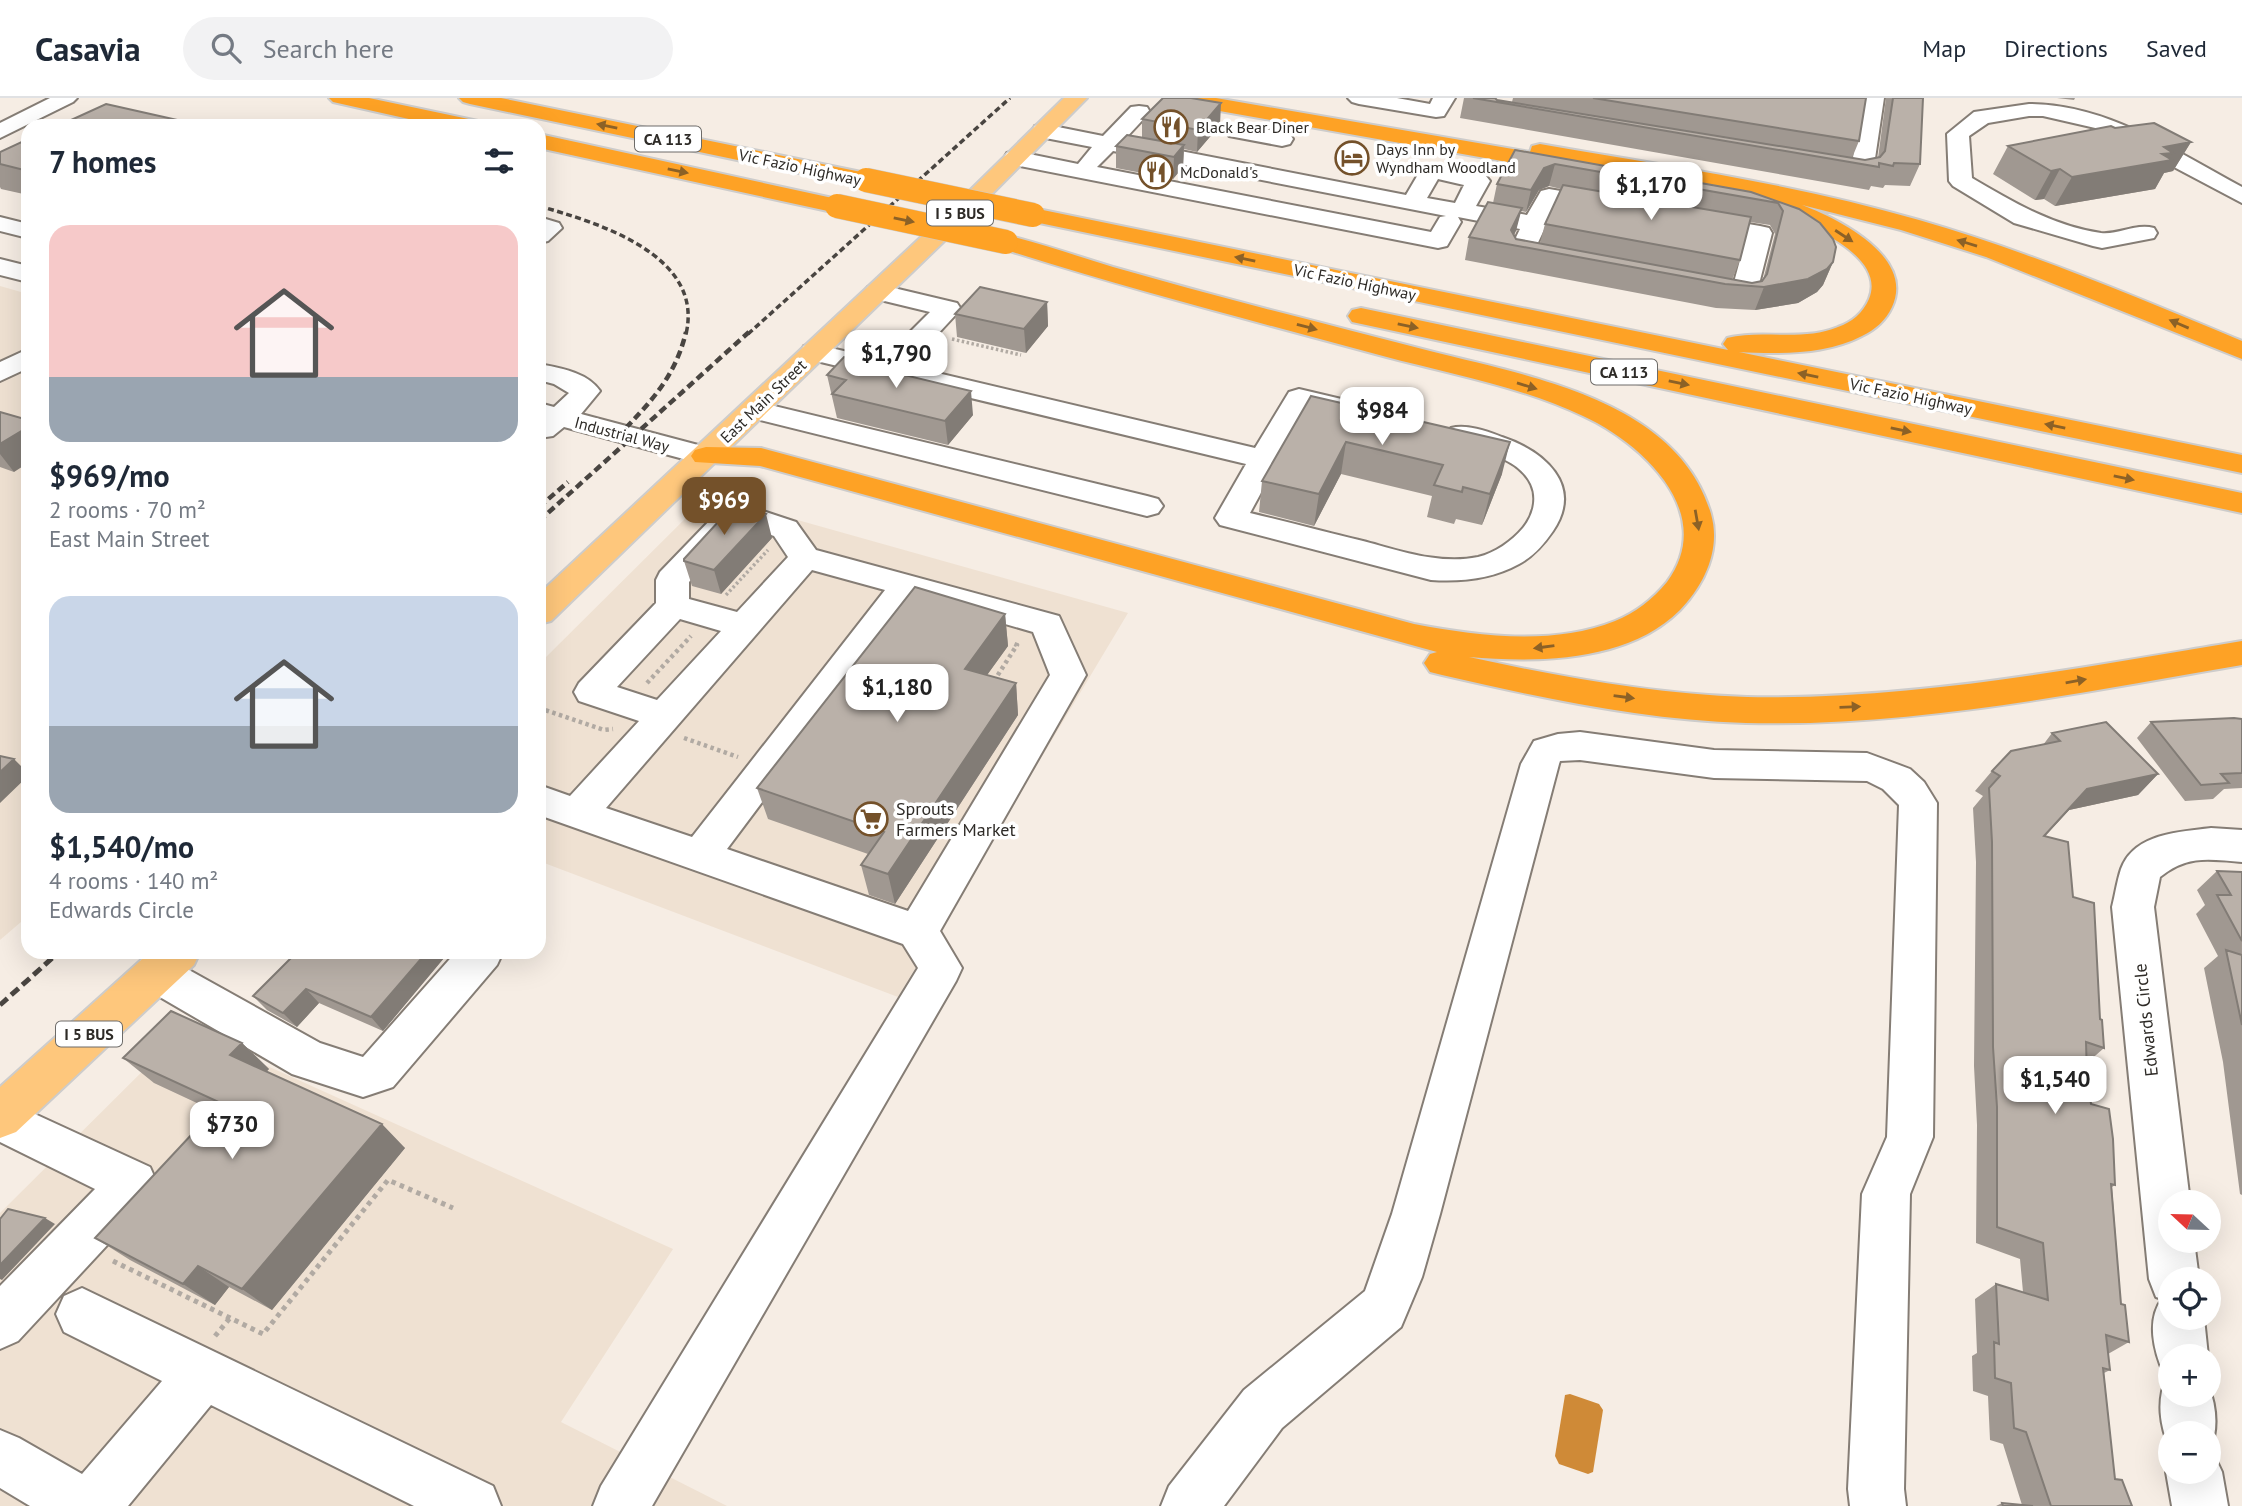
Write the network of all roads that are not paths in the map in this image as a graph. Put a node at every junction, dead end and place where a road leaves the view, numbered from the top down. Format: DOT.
graph roads {
  1 [pos="66,98"];
  2 [pos="340,98"];
  3 [pos="470,98"];
  4 [pos="1076,98"];
  5 [pos="1180,98"];
  6 [pos="1233,98"];
  7 [pos="1359,98"];
  8 [pos="1444,98"];
  9 [pos="1873,98"];
  10 [pos="1139,112"];
  11 [pos="24,119"];
  12 [pos="438,119"];
  13 [pos="21,120"];
  14 [pos="0,131"];
  15 [pos="1043,131"];
  16 [pos="1237,131"];
  17 [pos="1282,139"];
  18 [pos="546,143"];
  19 [pos="1104,147"];
  20 [pos="1015,158"];
  21 [pos="1801,164"];
  22 [pos="1081,171"];
  23 [pos="1276,177"];
  24 [pos="2242,196"];
  25 [pos="1227,200"];
  26 [pos="1413,202"];
  27 [pos="1257,205"];
  28 [pos="1455,217"];
  29 [pos="1624,219"];
  30 [pos="0,224"];
  31 [pos="1534,225"];
  32 [pos="1671,228"];
  33 [pos="21,230"];
  34 [pos="2145,233"];
  35 [pos="1006,242"];
  36 [pos="1570,244"];
  37 [pos="0,267"];
  38 [pos="1586,267"];
  39 [pos="21,272"];
  40 [pos="1685,275"];
  41 [pos="877,292"];
  42 [pos="1480,308"];
  43 [pos="2242,351"];
  44 [pos="814,352"];
  45 [pos="21,360"];
  46 [pos="887,371"];
  47 [pos="0,373"];
  48 [pos="546,373"];
  49 [pos="754,410"];
  50 [pos="1394,419"];
  51 [pos="546,420"];
  52 [pos="546,421"];
  53 [pos="1434,428"];
  54 [pos="706,456"];
  55 [pos="1264,459"];
  56 [pos="2242,464"];
  57 [pos="2242,503"];
  58 [pos="1147,506"];
  59 [pos="805,558"];
  60 [pos="907,585"];
  61 [pos="546,606"];
  62 [pos="673,606"];
  63 [pos="745,626"];
  64 [pos="2242,653"];
  65 [pos="665,716"];
  66 [pos="559,807"];
  67 [pos="2242,846"];
  68 [pos="700,856"];
  69 [pos="918,932"];
  70 [pos="476,959"];
  71 [pos="168,962"];
  72 [pos="0,1118"];
  73 [pos="2173,1267"];
  74 [pos="82,1314"];
  75 [pos="0,1323"];
  76 [pos="203,1373"];
  77 [pos="0,1457"];
  78 [pos="2196,1484"];
  79 [pos="83,1506"];
  80 [pos="92,1506"];
  81 [pos="473,1506"];
  82 [pos="621,1506"];
  83 [pos="1189,1506"];
  84 [pos="1878,1506"];
  85 [pos="2200,1506"];
  1 -- 11 [label="street"];
  2 -- 12 [label="highway"];
  42 -- 3 [label="highway, Vic Fazio Highway / CA 113, one-way, bridge"];
  4 -- 15 [label="main road, East Main Street / I 5 BUS"];
  5 -- 42 [label="highway, one-way"];
  43 -- 6 [label="highway, one-way"];
  7 -- 8 [label="street"];
  9 -- 21 [label="street"];
  10 -- 19 [label="street"];
  13 -- 14 [label="street"];
  15 -- 19 [label="street"];
  15 -- 20 [label="main road, East Main Street / I 5 BUS"];
  16 -- 17 [label="street"];
  18 -- 35 [label="highway, Vic Fazio Highway / CA 113, one-way, bridge"];
  19 -- 22 [label="street"];
  19 -- 23 [label="street"];
  19 -- 25 [label="street"];
  20 -- 22 [label="street"];
  20 -- 41 [label="main road, East Main Street / I 5 BUS"];
  22 -- 25 [label="street"];
  23 -- 26 [label="street"];
  23 -- 27 [label="street"];
  24 -- 34 [label="street"];
  25 -- 27 [label="street"];
  26 -- 28 [label="street"];
  26 -- 28 [label="street"];
  27 -- 28 [label="street"];
  28 -- 31 [label="street"];
  29 -- 31 [label="street"];
  30 -- 33 [label="street"];
  31 -- 36 [label="street"];
  31 -- 38 [label="street"];
  32 -- 40 [label="street"];
  35 -- 54 [label="highway, one-way"];
  35 -- 57 [label="highway, Vic Fazio Highway / CA 113, one-way"];
  37 -- 39 [label="street"];
  41 -- 44 [label="main road, East Main Street / I 5 BUS"];
  41 -- 46 [label="street"];
  56 -- 42 [label="highway, Vic Fazio Highway / CA 113, one-way"];
  44 -- 46 [label="street"];
  44 -- 49 [label="main road, East Main Street / I 5 BUS"];
  45 -- 47 [label="street"];
  46 -- 55 [label="street"];
  48 -- 51 [label="street"];
  49 -- 54 [label="main road, East Main Street / I 5 BUS"];
  49 -- 58 [label="street"];
  50 -- 55 [label="street"];
  52 -- 54 [label="street, Industrial Way"];
  53 -- 55 [label="street"];
  54 -- 61 [label="main road, East Main Street / I 5 BUS"];
  54 -- 64 [label="highway, one-way"];
  59 -- 60 [label="street"];
  59 -- 62 [label="street"];
  59 -- 63 [label="street"];
  60 -- 68 [label="street"];
  60 -- 69 [label="street"];
  62 -- 63 [label="street"];
  62 -- 65 [label="street"];
  63 -- 65 [label="street"];
  65 -- 66 [label="street"];
  66 -- 68 [label="street"];
  67 -- 73 [label="street, Edwards Circle"];
  68 -- 69 [label="street"];
  69 -- 82 [label="street"];
  70 -- 71 [label="street"];
  71 -- 72 [label="main road, I 5 BUS"];
  72 -- 75 [label="street"];
  74 -- 76 [label="street"];
  76 -- 80 [label="street"];
  76 -- 81 [label="street"];
  77 -- 79 [label="street"];
  78 -- 85 [label="street"];
  83 -- 84 [label="street"];
}
